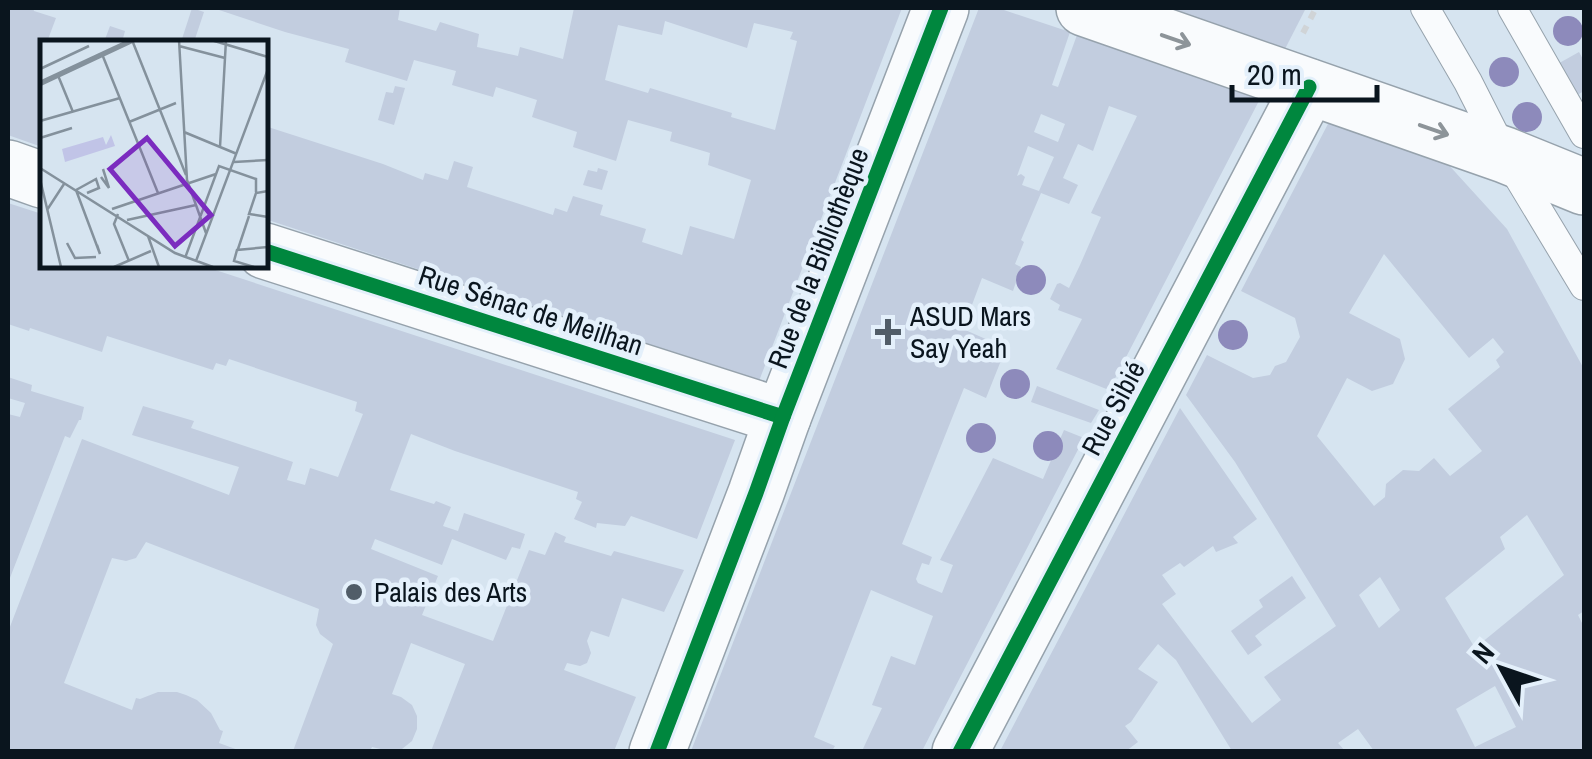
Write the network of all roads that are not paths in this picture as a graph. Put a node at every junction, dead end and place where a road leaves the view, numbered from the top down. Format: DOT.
graph roads {
  1 [pos="942,8"];
  2 [pos="1084,8"];
  3 [pos="1425,8"];
  4 [pos="1512,8"];
  5 [pos="1309,87"];
  6 [pos="1584,134"];
  7 [pos="1505,155"];
  8 [pos="8,168"];
  9 [pos="40,179"];
  10 [pos="1584,187"];
  11 [pos="268,252"];
  12 [pos="1584,286"];
  13 [pos="783,417"];
  14 [pos="657,752"];
  15 [pos="960,752"];
  1 -- 13 [label="street, Rue de la Bibliothèque"];
  2 -- 5 [label="street, one-way"];
  3 -- 7 [label="lane"];
  4 -- 6 [label="lane"];
  5 -- 7 [label="street, one-way"];
  5 -- 15 [label="street, Rue Sibié"];
  7 -- 10 [label="street"];
  7 -- 12 [label="lane"];
  8 -- 9 [label="street"];
  11 -- 13 [label="street, Rue Sénac de Meilhan"];
  13 -- 14 [label="street, Rue de la Bibliothèque"];
}
